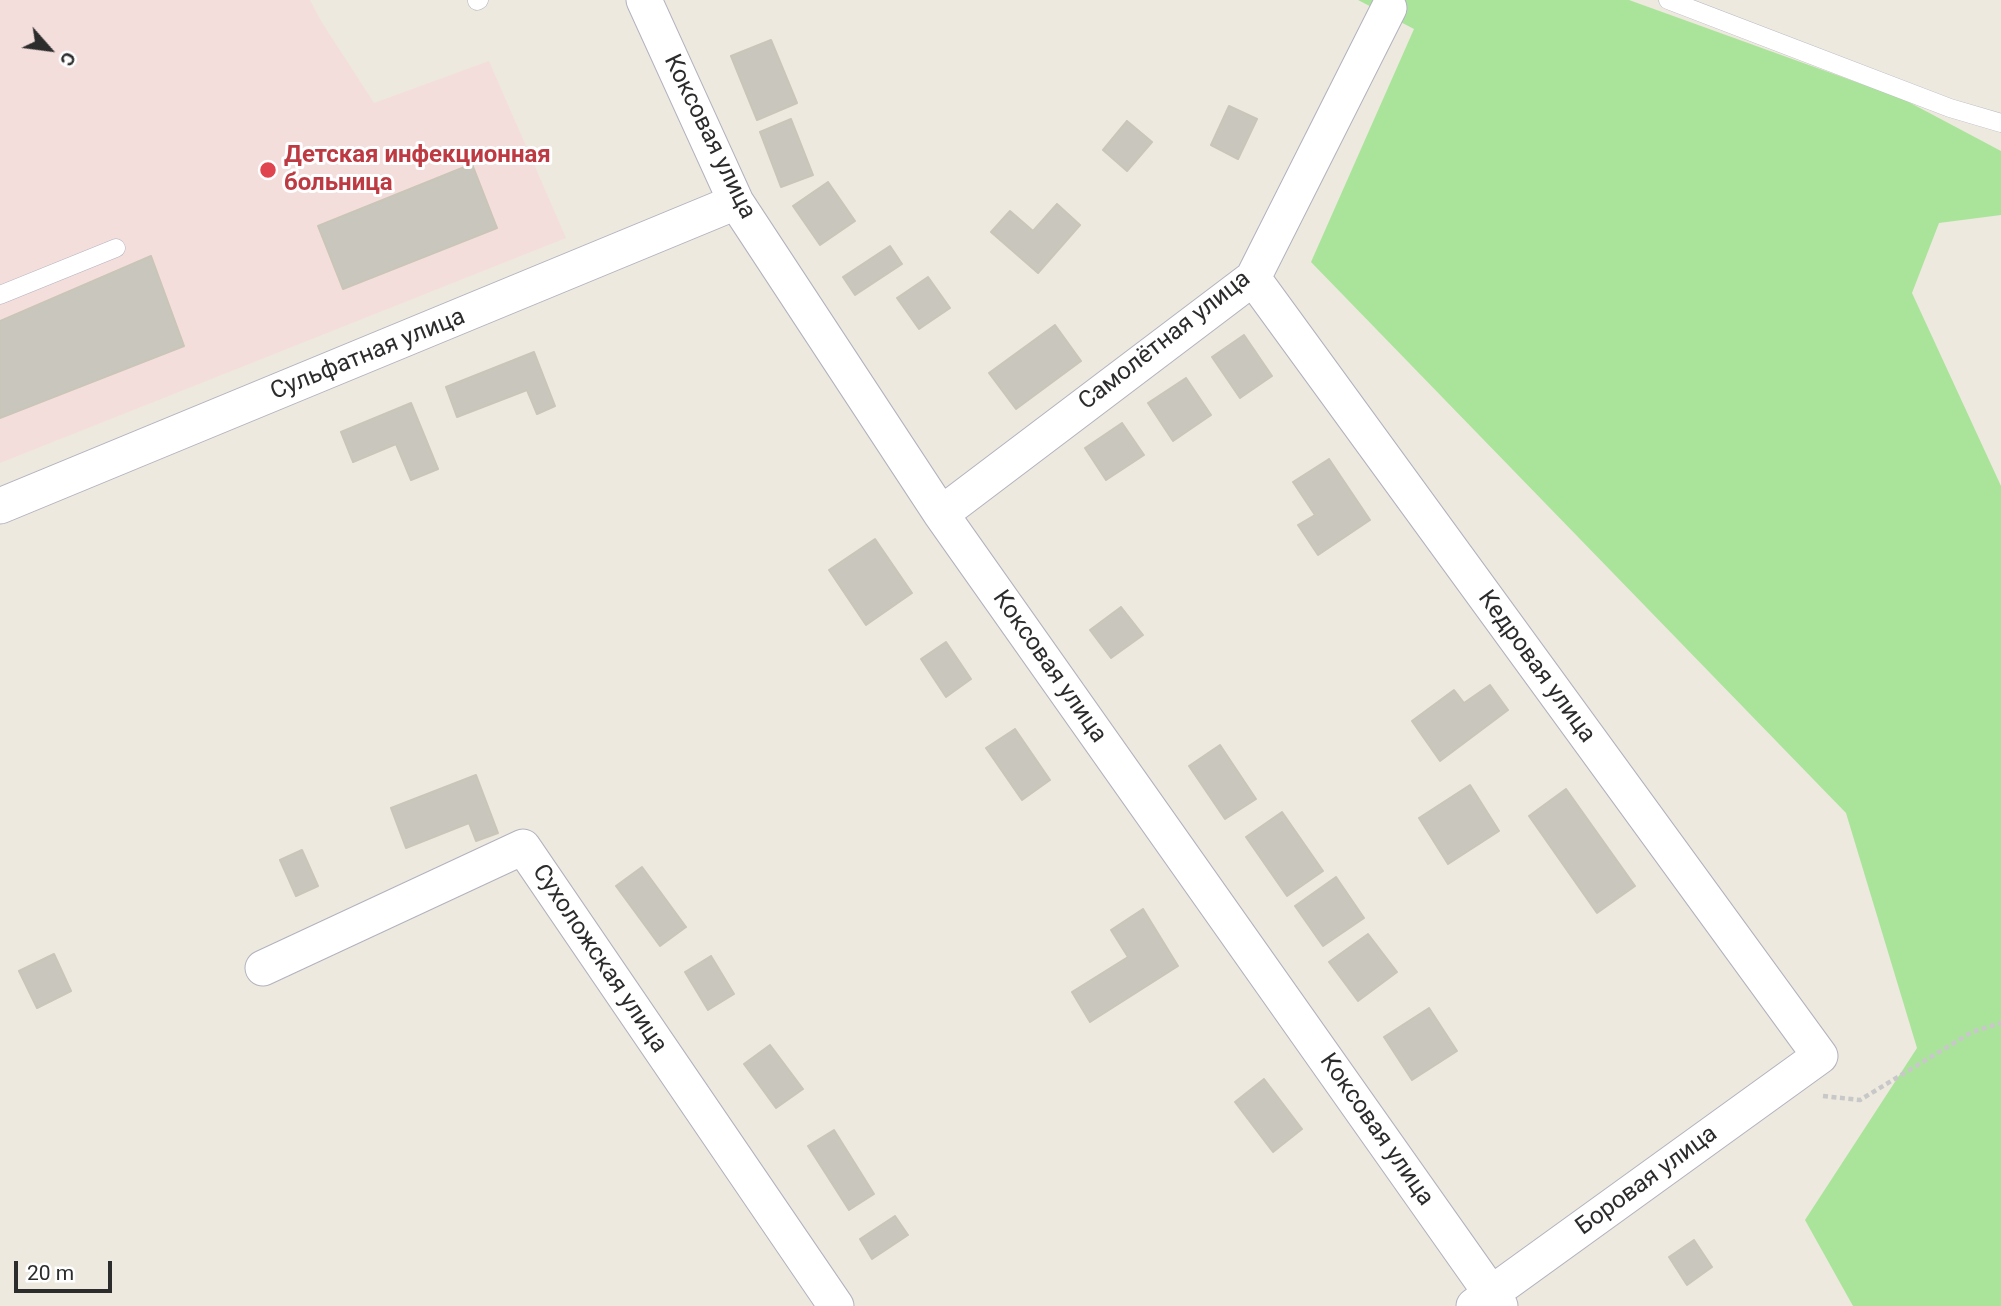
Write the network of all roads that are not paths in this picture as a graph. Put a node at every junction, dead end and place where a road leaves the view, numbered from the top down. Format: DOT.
graph roads {
  1 [pos="644,0"];
  2 [pos="1668,0"];
  3 [pos="1389,8"];
  4 [pos="2001,123"];
  5 [pos="736,202"];
  6 [pos="116,248"];
  7 [pos="1253,278"];
  8 [pos="0,295"];
  9 [pos="0,506"];
  10 [pos="941,514"];
  11 [pos="263,968"];
  12 [pos="1820,1056"];
  13 [pos="1488,1302"];
  14 [pos="836,1306"];
  1 -- 5 [label="street, Коксовая улица"];
  2 -- 4 [label="lane"];
  3 -- 7 [label="street, Самолётная улица"];
  5 -- 9 [label="street, Сульфатная улица"];
  5 -- 10 [label="street, Коксовая улица"];
  6 -- 8 [label="lane"];
  7 -- 10 [label="street, Самолётная улица"];
  7 -- 12 [label="street, Кедровая улица"];
  10 -- 13 [label="street, Коксовая улица"];
  11 -- 14 [label="street, Сухоложская улица"];
  12 -- 13 [label="street, Боровая улица"];
}
